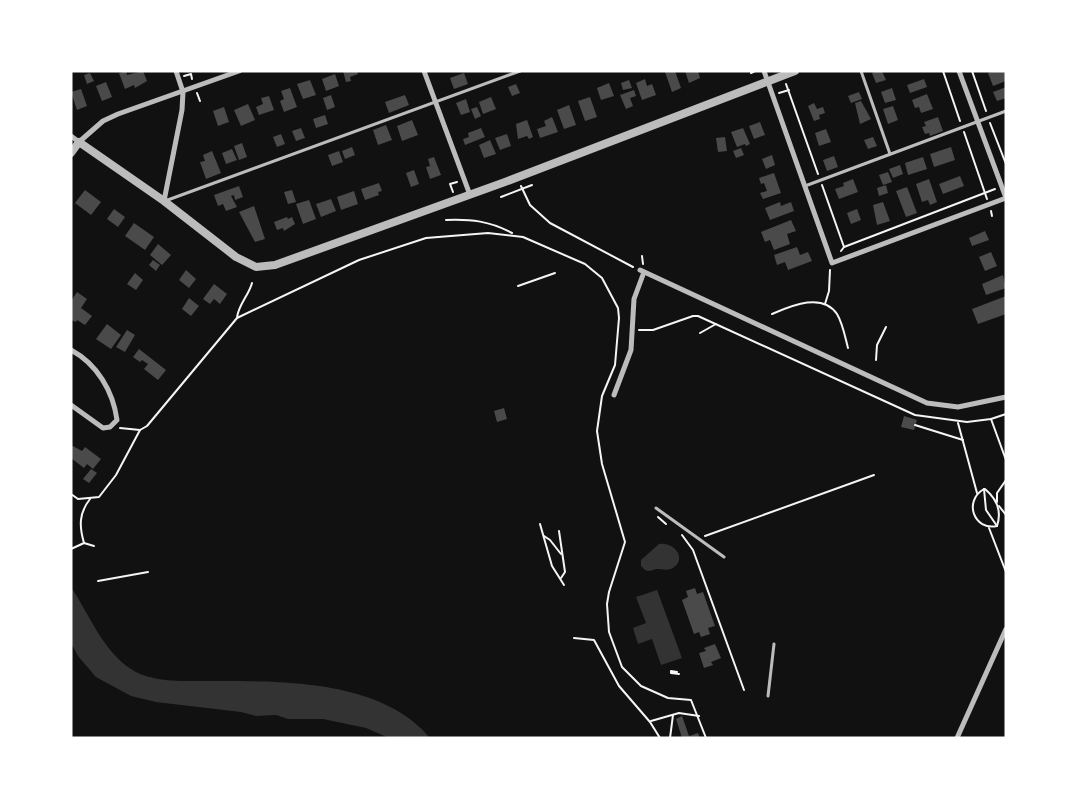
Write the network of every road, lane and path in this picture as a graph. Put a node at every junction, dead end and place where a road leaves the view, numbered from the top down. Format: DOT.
graph roads {
  1 [pos="176,71"];
  2 [pos="239,71"];
  3 [pos="424,71"];
  4 [pos="520,71"];
  5 [pos="755,71"];
  6 [pos="764,71"];
  7 [pos="795,71"];
  8 [pos="861,71"];
  9 [pos="942,71"];
  10 [pos="959,71"];
  11 [pos="972,71"];
  12 [pos="751,73"];
  13 [pos="767,82"];
  14 [pos="789,90"];
  15 [pos="183,92"];
  16 [pos="436,102"];
  17 [pos="1006,111"];
  18 [pos="988,118"];
  19 [pos="978,122"];
  20 [pos="962,127"];
  21 [pos="71,136"];
  22 [pos="79,142"];
  23 [pos="71,153"];
  24 [pos="890,154"];
  25 [pos="1006,164"];
  26 [pos="517,177"];
  27 [pos="820,180"];
  28 [pos="532,185"];
  29 [pos="804,186"];
  30 [pos="522,189"];
  31 [pos="470,195"];
  32 [pos="501,197"];
  33 [pos="1006,198"];
  34 [pos="164,201"];
  35 [pos="446,220"];
  36 [pos="514,234"];
  37 [pos="832,263"];
  38 [pos="642,271"];
  39 [pos="555,273"];
  40 [pos="252,283"];
  41 [pos="518,286"];
  42 [pos="825,304"];
  43 [pos="772,314"];
  44 [pos="237,318"];
  45 [pos="716,324"];
  46 [pos="886,327"];
  47 [pos="632,330"];
  48 [pos="700,333"];
  49 [pos="848,348"];
  50 [pos="71,350"];
  51 [pos="876,360"];
  52 [pos="614,395"];
  53 [pos="1006,397"];
  54 [pos="71,405"];
  55 [pos="1006,414"];
  56 [pos="991,419"];
  57 [pos="957,422"];
  58 [pos="915,425"];
  59 [pos="110,427"];
  60 [pos="140,430"];
  61 [pos="962,440"];
  62 [pos="1006,460"];
  63 [pos="874,475"];
  64 [pos="1006,480"];
  65 [pos="984,489"];
  66 [pos="977,493"];
  67 [pos="71,494"];
  68 [pos="90,498"];
  69 [pos="998,505"];
  70 [pos="656,508"];
  71 [pos="657,515"];
  72 [pos="1006,515"];
  73 [pos="540,524"];
  74 [pos="670,526"];
  75 [pos="997,526"];
  76 [pos="989,528"];
  77 [pos="559,531"];
  78 [pos="681,534"];
  79 [pos="544,536"];
  80 [pos="698,538"];
  81 [pos="84,543"];
  82 [pos="94,546"];
  83 [pos="71,549"];
  84 [pos="561,554"];
  85 [pos="724,556"];
  86 [pos="148,572"];
  87 [pos="1006,572"];
  88 [pos="562,578"];
  89 [pos="98,581"];
  90 [pos="564,585"];
  91 [pos="1006,629"];
  92 [pos="574,638"];
  93 [pos="774,644"];
  94 [pos="744,690"];
  95 [pos="768,696"];
  96 [pos="673,715"];
  97 [pos="699,716"];
  98 [pos="650,722"];
  99 [pos="660,738"];
  100 [pos="670,738"];
  101 [pos="706,738"];
  102 [pos="957,738"];
  1 -- 15 [label="street"];
  2 -- 15 [label="street"];
  3 -- 16 [label="street"];
  4 -- 16 [label="lane"];
  5 -- 12 [label="path"];
  6 -- 13 [label="street"];
  7 -- 13 [label="street"];
  8 -- 24 [label="lane"];
  9 -- 20 [label="path"];
  10 -- 19 [label="street"];
  11 -- 18 [label="path"];
  13 -- 26 [label="street"];
  13 -- 29 [label="street"];
  14 -- 27 [label="path"];
  15 -- 22 [label="street"];
  15 -- 34 [label="street"];
  16 -- 31 [label="street"];
  16 -- 34 [label="lane"];
  17 -- 18 [label="lane"];
  18 -- 19 [label="lane"];
  18 -- 25 [label="path"];
  19 -- 20 [label="lane"];
  19 -- 33 [label="street"];
  20 -- 24 [label="lane"];
  20 -- 27 [label="path"];
  21 -- 22 [label="street"];
  22 -- 23 [label="street"];
  22 -- 34 [label="street"];
  24 -- 27 [label="lane"];
  26 -- 30 [label="path"];
  26 -- 31 [label="street"];
  27 -- 29 [label="lane"];
  28 -- 30 [label="path"];
  29 -- 37 [label="street"];
  30 -- 32 [label="path"];
  30 -- 38 [label="path"];
  31 -- 34 [label="street"];
  33 -- 37 [label="street"];
  35 -- 36 [label="path"];
  36 -- 44 [label="path"];
  36 -- 97 [label="path"];
  37 -- 42 [label="path"];
  38 -- 47 [label="street"];
  38 -- 53 [label="street"];
  39 -- 41 [label="path"];
  40 -- 44 [label="path"];
  42 -- 43 [label="path"];
  42 -- 49 [label="path"];
  44 -- 60 [label="path"];
  45 -- 47 [label="path"];
  45 -- 48 [label="path"];
  45 -- 57 [label="path"];
  46 -- 51 [label="path"];
  47 -- 52 [label="street"];
  50 -- 59 [label="street"];
  54 -- 59 [label="street"];
  55 -- 56 [label="path"];
  56 -- 57 [label="path"];
  56 -- 62 [label="path"];
  57 -- 61 [label="path"];
  58 -- 61 [label="path"];
  59 -- 60 [label="path"];
  60 -- 68 [label="path"];
  61 -- 66 [label="path"];
  63 -- 80 [label="path"];
  64 -- 69 [label="path"];
  65 -- 66 [label="path"];
  65 -- 69 [label="path"];
  65 -- 75 [label="path"];
  66 -- 76 [label="path"];
  67 -- 68 [label="path"];
  68 -- 81 [label="path"];
  69 -- 72 [label="path"];
  69 -- 75 [label="path"];
  70 -- 80 [label="lane"];
  71 -- 74 [label="path"];
  73 -- 79 [label="path"];
  75 -- 76 [label="path"];
  76 -- 87 [label="path"];
  77 -- 84 [label="path"];
  78 -- 94 [label="path"];
  79 -- 84 [label="path"];
  79 -- 88 [label="path"];
  80 -- 85 [label="lane"];
  81 -- 82 [label="path"];
  81 -- 83 [label="path"];
  84 -- 88 [label="path"];
  86 -- 89 [label="path"];
  88 -- 90 [label="path"];
  91 -- 102 [label="street"];
  92 -- 98 [label="path"];
  93 -- 95 [label="lane"];
  96 -- 97 [label="path"];
  96 -- 98 [label="path"];
  96 -- 100 [label="path"];
  97 -- 101 [label="path"];
  98 -- 99 [label="path"];
}
